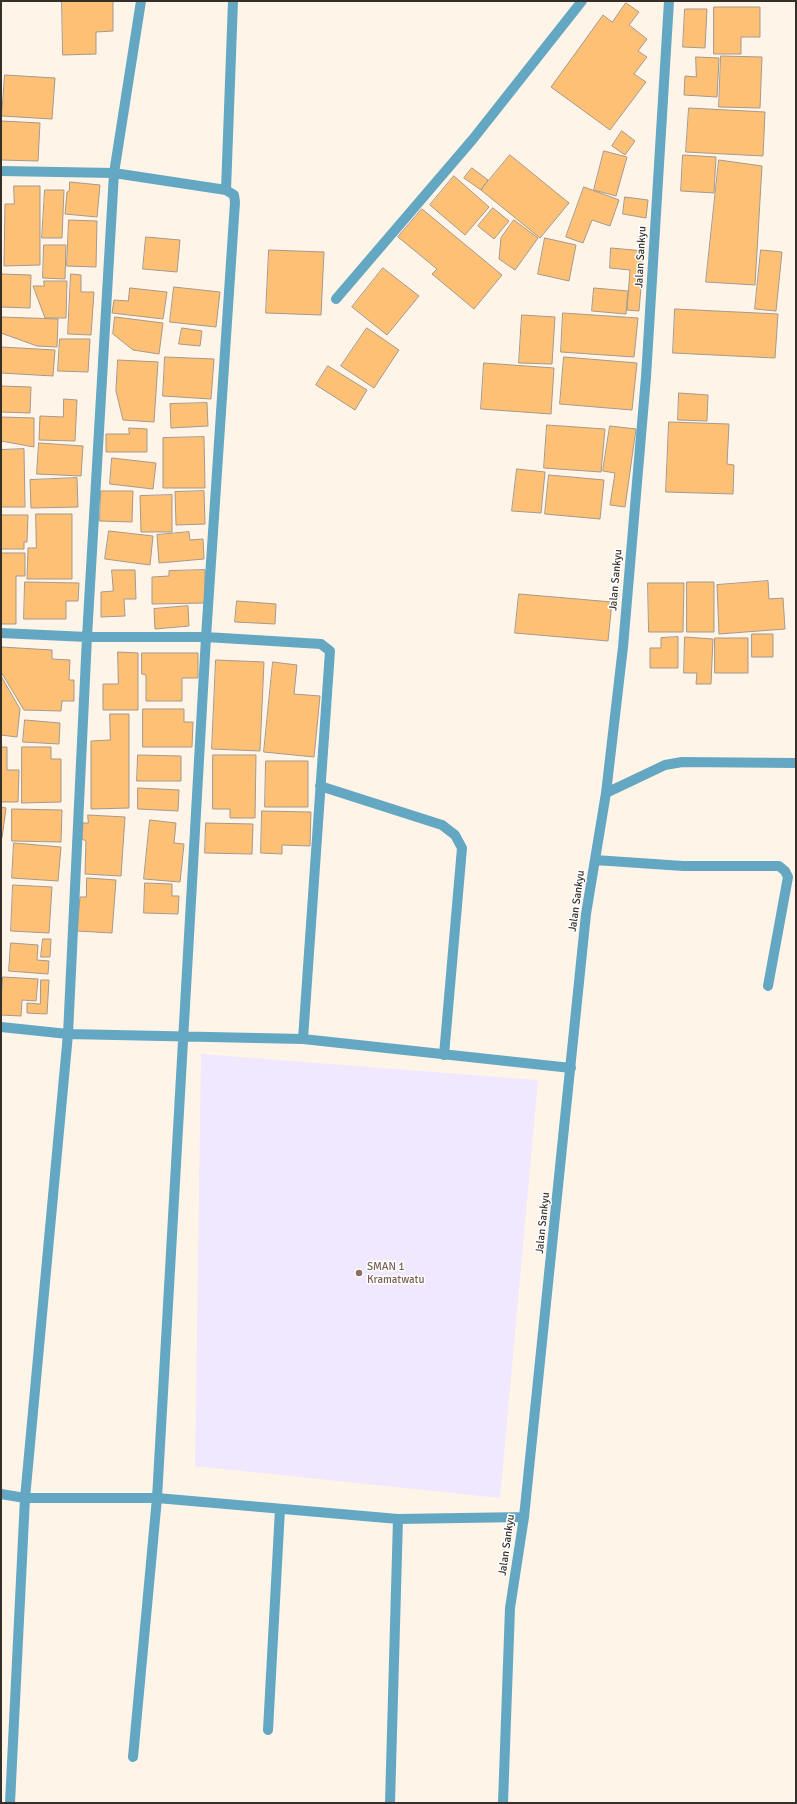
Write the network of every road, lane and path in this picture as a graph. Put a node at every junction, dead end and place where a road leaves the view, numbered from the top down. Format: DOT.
graph roads {
  1 [pos="141,1"];
  2 [pos="232,1"];
  3 [pos="582,1"];
  4 [pos="669,1"];
  5 [pos="1,171"];
  6 [pos="114,173"];
  7 [pos="226,190"];
  8 [pos="336,299"];
  9 [pos="1,633"];
  10 [pos="87,637"];
  11 [pos="206,637"];
  12 [pos="796,763"];
  13 [pos="320,786"];
  14 [pos="606,793"];
  15 [pos="595,860"];
  16 [pos="768,986"];
  17 [pos="1,1027"];
  18 [pos="68,1034"];
  19 [pos="183,1036"];
  20 [pos="303,1039"];
  21 [pos="444,1055"];
  22 [pos="571,1068"];
  23 [pos="1,1494"];
  24 [pos="25,1498"];
  25 [pos="158,1498"];
  26 [pos="280,1509"];
  27 [pos="524,1516"];
  28 [pos="398,1519"];
  29 [pos="268,1730"];
  30 [pos="133,1757"];
  31 [pos="10,1803"];
  32 [pos="390,1803"];
  33 [pos="503,1803"];
  1 -- 6 [label="street"];
  2 -- 7 [label="street"];
  3 -- 8 [label="street"];
  4 -- 14 [label="street, Jalan Sankyu"];
  5 -- 6 [label="street"];
  6 -- 7 [label="street"];
  6 -- 10 [label="street"];
  7 -- 11 [label="street"];
  9 -- 10 [label="street"];
  10 -- 11 [label="street"];
  10 -- 18 [label="street"];
  11 -- 13 [label="street"];
  11 -- 19 [label="street"];
  12 -- 14 [label="street"];
  13 -- 20 [label="street"];
  13 -- 21 [label="street"];
  14 -- 15 [label="street, Jalan Sankyu"];
  15 -- 16 [label="street"];
  15 -- 22 [label="street, Jalan Sankyu"];
  17 -- 18 [label="street"];
  18 -- 19 [label="street"];
  18 -- 24 [label="street"];
  19 -- 20 [label="street"];
  19 -- 25 [label="street"];
  20 -- 21 [label="street"];
  21 -- 22 [label="street"];
  22 -- 27 [label="street, Jalan Sankyu"];
  23 -- 24 [label="street"];
  24 -- 25 [label="street"];
  24 -- 31 [label="street"];
  25 -- 26 [label="street"];
  25 -- 30 [label="street"];
  26 -- 28 [label="street"];
  26 -- 29 [label="street"];
  27 -- 28 [label="street"];
  27 -- 33 [label="street, Jalan Sankyu"];
  28 -- 32 [label="street"];
}
